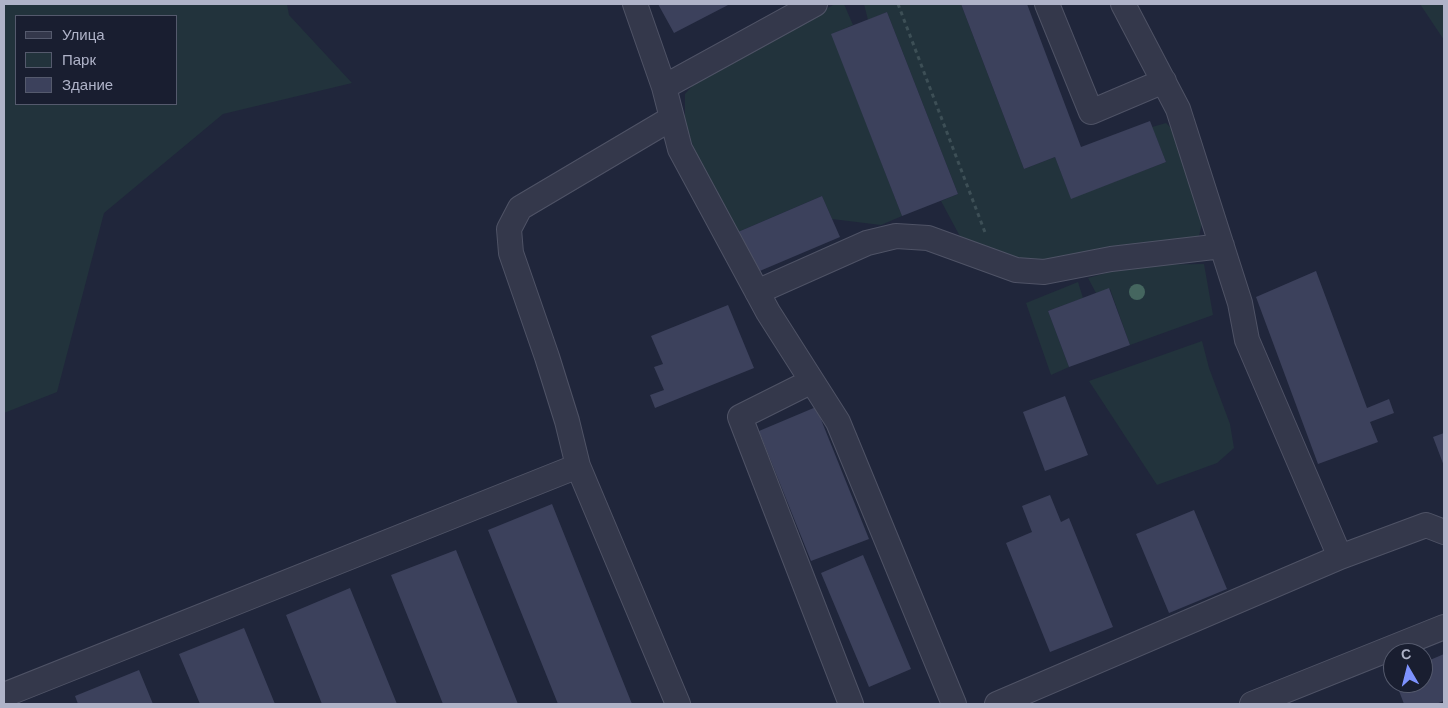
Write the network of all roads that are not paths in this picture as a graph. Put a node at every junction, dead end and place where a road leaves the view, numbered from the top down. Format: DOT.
graph roads {
  1 [pos="635,4"];
  2 [pos="815,4"];
  3 [pos="1047,4"];
  4 [pos="1123,4"];
  5 [pos="1164,81"];
  6 [pos="664,87"];
  7 [pos="672,118"];
  8 [pos="1222,246"];
  9 [pos="757,292"];
  10 [pos="812,381"];
  11 [pos="578,466"];
  12 [pos="1444,532"];
  13 [pos="1340,557"];
  14 [pos="1444,627"];
  15 [pos="4,695"];
  16 [pos="678,704"];
  17 [pos="851,704"];
  18 [pos="954,704"];
  19 [pos="997,704"];
  20 [pos="1252,704"];
  1 -- 6 [label="lane"];
  2 -- 6 [label="lane"];
  3 -- 5 [label="lane"];
  4 -- 5 [label="lane"];
  5 -- 8 [label="lane"];
  6 -- 7 [label="lane"];
  7 -- 9 [label="lane"];
  7 -- 11 [label="lane"];
  8 -- 9 [label="lane"];
  8 -- 13 [label="lane"];
  9 -- 10 [label="lane"];
  10 -- 17 [label="lane"];
  10 -- 18 [label="lane"];
  11 -- 15 [label="lane"];
  11 -- 16 [label="lane"];
  12 -- 13 [label="lane"];
  13 -- 19 [label="lane"];
  14 -- 20 [label="lane"];
}
